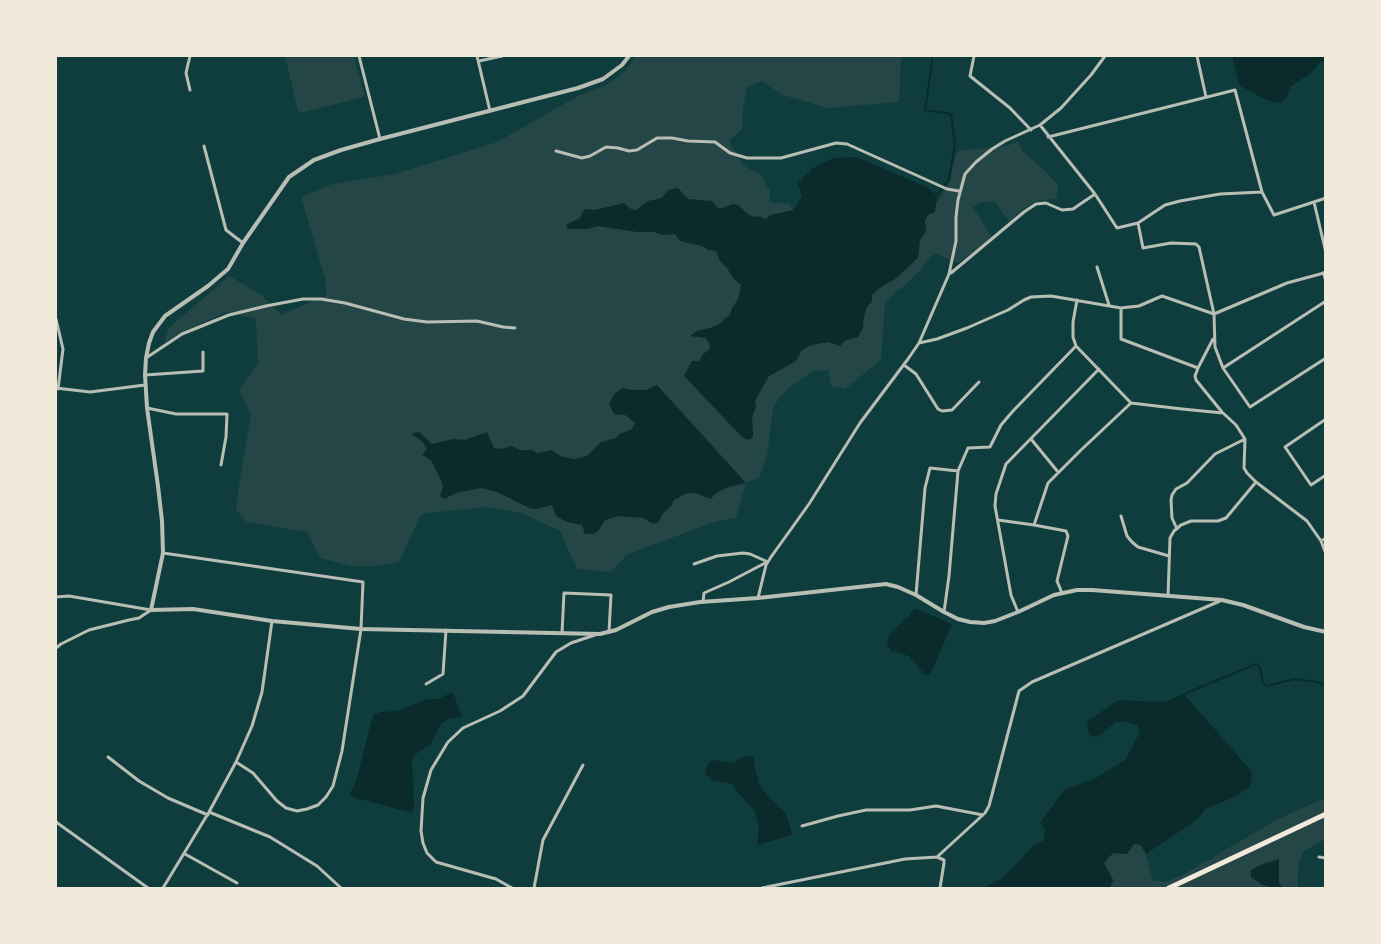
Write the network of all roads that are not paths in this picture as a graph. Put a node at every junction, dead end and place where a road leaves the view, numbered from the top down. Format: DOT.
graph roads {
  1 [pos="190,56"];
  2 [pos="359,56"];
  3 [pos="477,56"];
  4 [pos="502,56"];
  5 [pos="629,56"];
  6 [pos="974,56"];
  7 [pos="1105,56"];
  8 [pos="1197,56"];
  9 [pos="479,62"];
  10 [pos="190,90"];
  11 [pos="1206,97"];
  12 [pos="490,111"];
  13 [pos="1040,125"];
  14 [pos="1031,130"];
  15 [pos="1048,136"];
  16 [pos="380,139"];
  17 [pos="204,146"];
  18 [pos="556,151"];
  19 [pos="959,191"];
  20 [pos="1262,192"];
  21 [pos="1095,194"];
  22 [pos="1326,198"];
  23 [pos="1314,202"];
  24 [pos="1138,223"];
  25 [pos="243,243"];
  26 [pos="1326,253"];
  27 [pos="1097,267"];
  28 [pos="1325,273"];
  29 [pos="949,274"];
  30 [pos="1326,280"];
  31 [pos="1077,300"];
  32 [pos="1326,301"];
  33 [pos="1109,306"];
  34 [pos="1121,308"];
  35 [pos="1214,314"];
  36 [pos="56,319"];
  37 [pos="515,328"];
  38 [pos="1214,337"];
  39 [pos="919,343"];
  40 [pos="1076,346"];
  41 [pos="204,352"];
  42 [pos="146,358"];
  43 [pos="1326,358"];
  44 [pos="904,365"];
  45 [pos="1198,368"];
  46 [pos="1223,368"];
  47 [pos="1099,369"];
  48 [pos="145,375"];
  49 [pos="979,382"];
  50 [pos="145,385"];
  51 [pos="57,388"];
  52 [pos="1131,403"];
  53 [pos="147,408"];
  54 [pos="1223,413"];
  55 [pos="1326,419"];
  56 [pos="1031,439"];
  57 [pos="1245,439"];
  58 [pos="221,465"];
  59 [pos="958,471"];
  60 [pos="1058,472"];
  61 [pos="1326,476"];
  62 [pos="1256,482"];
  63 [pos="1121,516"];
  64 [pos="998,520"];
  65 [pos="1034,525"];
  66 [pos="1177,529"];
  67 [pos="1326,538"];
  68 [pos="1321,541"];
  69 [pos="163,553"];
  70 [pos="1326,554"];
  71 [pos="1169,556"];
  72 [pos="768,562"];
  73 [pos="694,564"];
  74 [pos="1062,593"];
  75 [pos="916,596"];
  76 [pos="1168,596"];
  77 [pos="56,597"];
  78 [pos="758,598"];
  79 [pos="1222,600"];
  80 [pos="703,602"];
  81 [pos="151,610"];
  82 [pos="944,612"];
  83 [pos="1018,612"];
  84 [pos="272,621"];
  85 [pos="361,629"];
  86 [pos="446,630"];
  87 [pos="609,632"];
  88 [pos="1326,632"];
  89 [pos="562,633"];
  90 [pos="600,634"];
  91 [pos="56,648"];
  92 [pos="426,684"];
  93 [pos="108,757"];
  94 [pos="236,762"];
  95 [pos="583,765"];
  96 [pos="208,814"];
  97 [pos="1326,814"];
  98 [pos="982,815"];
  99 [pos="56,822"];
  100 [pos="802,826"];
  101 [pos="185,854"];
  102 [pos="937,857"];
  103 [pos="1319,857"];
  104 [pos="1326,858"];
  105 [pos="237,883"];
  106 [pos="148,888"];
  107 [pos="163,888"];
  108 [pos="341,888"];
  109 [pos="512,888"];
  110 [pos="534,888"];
  111 [pos="762,888"];
  112 [pos="940,888"];
  113 [pos="1169,888"];
  1 -- 10 [label="street"];
  2 -- 16 [label="street"];
  3 -- 9 [label="street"];
  4 -- 9 [label="street"];
  5 -- 12 [label="street"];
  6 -- 14 [label="street"];
  7 -- 13 [label="street"];
  8 -- 11 [label="street"];
  9 -- 12 [label="street"];
  11 -- 15 [label="street"];
  11 -- 20 [label="street"];
  12 -- 16 [label="street"];
  13 -- 14 [label="street"];
  13 -- 15 [label="street"];
  14 -- 19 [label="street"];
  15 -- 21 [label="street"];
  16 -- 25 [label="street"];
  17 -- 25 [label="street"];
  18 -- 19 [label="street"];
  19 -- 29 [label="street"];
  20 -- 23 [label="street"];
  20 -- 24 [label="street"];
  21 -- 24 [label="street"];
  21 -- 29 [label="street"];
  22 -- 23 [label="street"];
  23 -- 26 [label="street"];
  24 -- 35 [label="street"];
  25 -- 42 [label="street"];
  27 -- 33 [label="street"];
  28 -- 30 [label="street"];
  28 -- 35 [label="street"];
  29 -- 39 [label="street"];
  31 -- 33 [label="street"];
  31 -- 39 [label="street"];
  31 -- 40 [label="street"];
  32 -- 46 [label="street"];
  33 -- 34 [label="street"];
  34 -- 35 [label="street"];
  34 -- 45 [label="street"];
  35 -- 38 [label="street"];
  36 -- 51 [label="street"];
  37 -- 42 [label="street"];
  38 -- 45 [label="street"];
  38 -- 46 [label="street"];
  39 -- 44 [label="street"];
  40 -- 47 [label="street"];
  40 -- 59 [label="street"];
  41 -- 48 [label="street"];
  42 -- 48 [label="street"];
  43 -- 46 [label="street"];
  44 -- 49 [label="street"];
  44 -- 72 [label="street"];
  45 -- 54 [label="street"];
  47 -- 52 [label="street"];
  47 -- 56 [label="street"];
  48 -- 50 [label="street"];
  50 -- 51 [label="street"];
  50 -- 53 [label="street"];
  52 -- 54 [label="street"];
  52 -- 60 [label="street"];
  53 -- 58 [label="street"];
  53 -- 69 [label="street"];
  54 -- 57 [label="street"];
  55 -- 61 [label="street"];
  56 -- 60 [label="street"];
  56 -- 64 [label="street"];
  57 -- 62 [label="street"];
  57 -- 66 [label="street"];
  59 -- 75 [label="street"];
  59 -- 82 [label="street"];
  60 -- 65 [label="street"];
  62 -- 66 [label="street"];
  62 -- 68 [label="street"];
  63 -- 71 [label="street"];
  64 -- 65 [label="street"];
  64 -- 83 [label="street"];
  65 -- 74 [label="street"];
  66 -- 71 [label="street"];
  67 -- 68 [label="street"];
  68 -- 70 [label="street"];
  69 -- 81 [label="street"];
  69 -- 85 [label="street"];
  71 -- 76 [label="street"];
  72 -- 73 [label="street"];
  72 -- 78 [label="street"];
  72 -- 80 [label="street"];
  74 -- 76 [label="street"];
  74 -- 83 [label="street"];
  75 -- 78 [label="street"];
  75 -- 82 [label="street"];
  76 -- 79 [label="street"];
  77 -- 81 [label="street"];
  78 -- 80 [label="street"];
  79 -- 88 [label="street"];
  79 -- 98 [label="street"];
  80 -- 87 [label="street"];
  81 -- 84 [label="street"];
  81 -- 91 [label="street"];
  82 -- 83 [label="street"];
  84 -- 85 [label="street"];
  84 -- 94 [label="street"];
  85 -- 86 [label="street"];
  85 -- 94 [label="street"];
  86 -- 89 [label="street"];
  86 -- 92 [label="street"];
  87 -- 89 [label="street"];
  87 -- 90 [label="street"];
  89 -- 90 [label="street"];
  90 -- 109 [label="street"];
  93 -- 96 [label="street"];
  94 -- 96 [label="street"];
  95 -- 110 [label="street"];
  96 -- 101 [label="street"];
  96 -- 108 [label="street"];
  97 -- 113 [label="highway"];
  98 -- 100 [label="street"];
  98 -- 102 [label="street"];
  99 -- 106 [label="street"];
  101 -- 105 [label="street"];
  101 -- 107 [label="street"];
  102 -- 111 [label="street"];
  102 -- 112 [label="street"];
  103 -- 104 [label="street"];
}
